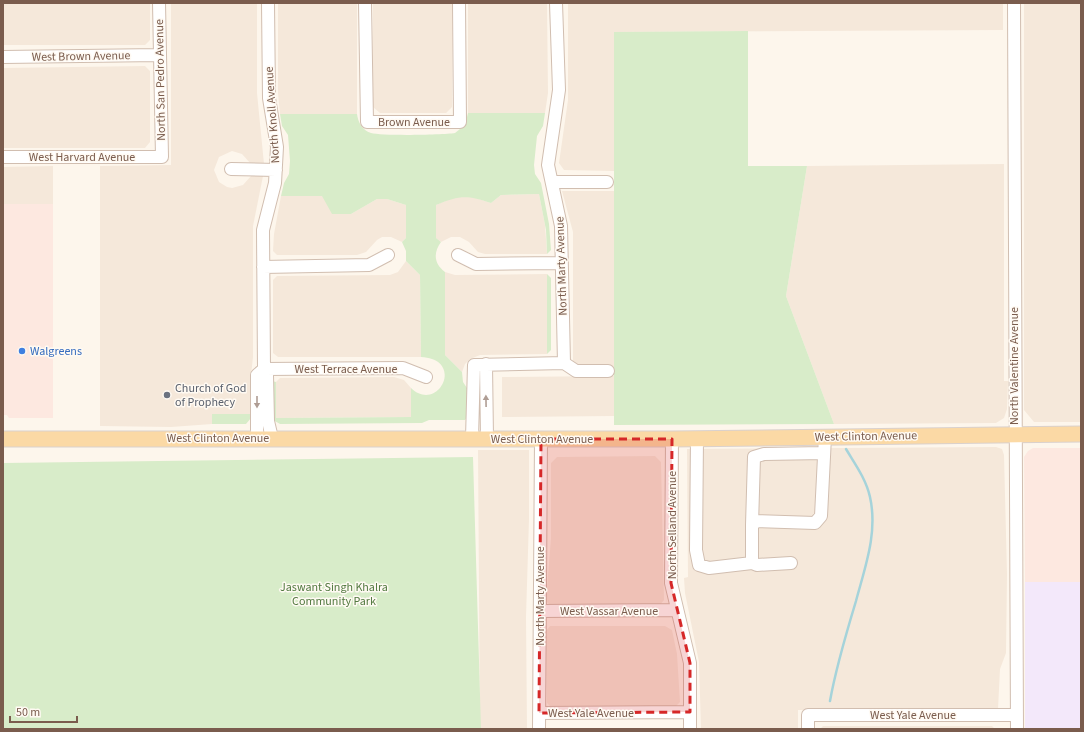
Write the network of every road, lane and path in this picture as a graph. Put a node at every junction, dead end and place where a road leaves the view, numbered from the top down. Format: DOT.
graph roads {
  1 [pos="159,3"];
  2 [pos="268,3"];
  3 [pos="365,3"];
  4 [pos="459,3"];
  5 [pos="556,3"];
  6 [pos="1014,3"];
  7 [pos="159,55"];
  8 [pos="3,57"];
  9 [pos="3,158"];
  10 [pos="162,158"];
  11 [pos="231,169"];
  12 [pos="276,170"];
  13 [pos="553,182"];
  14 [pos="607,182"];
  15 [pos="388,255"];
  16 [pos="458,255"];
  17 [pos="561,263"];
  18 [pos="264,267"];
  19 [pos="564,363"];
  20 [pos="486,364"];
  21 [pos="264,369"];
  22 [pos="608,371"];
  23 [pos="426,377"];
  24 [pos="1014,434"];
  25 [pos="1081,434"];
  26 [pos="825,437"];
  27 [pos="264,438"];
  28 [pos="480,438"];
  29 [pos="697,438"];
  30 [pos="3,439"];
  31 [pos="541,439"];
  32 [pos="672,439"];
  33 [pos="824,453"];
  34 [pos="752,525"];
  35 [pos="752,564"];
  36 [pos="790,564"];
  37 [pos="677,610"];
  38 [pos="540,611"];
  39 [pos="690,712"];
  40 [pos="540,713"];
  41 [pos="1017,715"];
  42 [pos="539,729"];
  43 [pos="690,729"];
  44 [pos="808,729"];
  45 [pos="1017,729"];
  1 -- 7 [label="street, North San Pedro Avenue"];
  2 -- 12 [label="street, North Knoll Avenue"];
  3 -- 4 [label="street, Brown Avenue"];
  5 -- 13 [label="street, North Marty Avenue"];
  6 -- 24 [label="street, North Valentine Avenue"];
  7 -- 8 [label="street, West Brown Avenue"];
  7 -- 10 [label="street, North San Pedro Avenue"];
  9 -- 10 [label="street, West Harvard Avenue"];
  11 -- 12 [label="street"];
  12 -- 18 [label="street, North Knoll Avenue"];
  13 -- 14 [label="street"];
  13 -- 17 [label="street, North Marty Avenue"];
  15 -- 18 [label="street"];
  16 -- 17 [label="street"];
  17 -- 19 [label="street, North Marty Avenue"];
  18 -- 21 [label="street, North Knoll Avenue"];
  19 -- 20 [label="street"];
  19 -- 22 [label="street"];
  28 -- 20 [label="street, one-way"];
  20 -- 28 [label="street"];
  21 -- 23 [label="street, West Terrace Avenue"];
  21 -- 27 [label="street, North Knoll Avenue"];
  24 -- 25 [label="main road, West Clinton Avenue"];
  24 -- 26 [label="main road, West Clinton Avenue"];
  24 -- 41 [label="street, North Valentine Avenue"];
  26 -- 29 [label="main road, West Clinton Avenue"];
  26 -- 33 [label="street"];
  27 -- 28 [label="main road, West Clinton Avenue"];
  27 -- 30 [label="main road, West Clinton Avenue"];
  28 -- 31 [label="main road, West Clinton Avenue"];
  29 -- 32 [label="main road, West Clinton Avenue"];
  29 -- 35 [label="street"];
  31 -- 32 [label="main road, West Clinton Avenue"];
  31 -- 38 [label="street, North Marty Avenue"];
  32 -- 37 [label="street, North Selland Avenue"];
  33 -- 34 [label="street"];
  33 -- 34 [label="street"];
  34 -- 35 [label="street"];
  35 -- 36 [label="street"];
  37 -- 38 [label="street, West Vassar Avenue"];
  37 -- 39 [label="street, North Selland Avenue"];
  38 -- 40 [label="street, North Marty Avenue"];
  39 -- 40 [label="street, West Yale Avenue"];
  39 -- 43 [label="street, North Selland Avenue"];
  40 -- 42 [label="street, North Marty Avenue"];
  41 -- 44 [label="street, West Yale Avenue"];
  41 -- 45 [label="street, North Valentine Avenue"];
}
